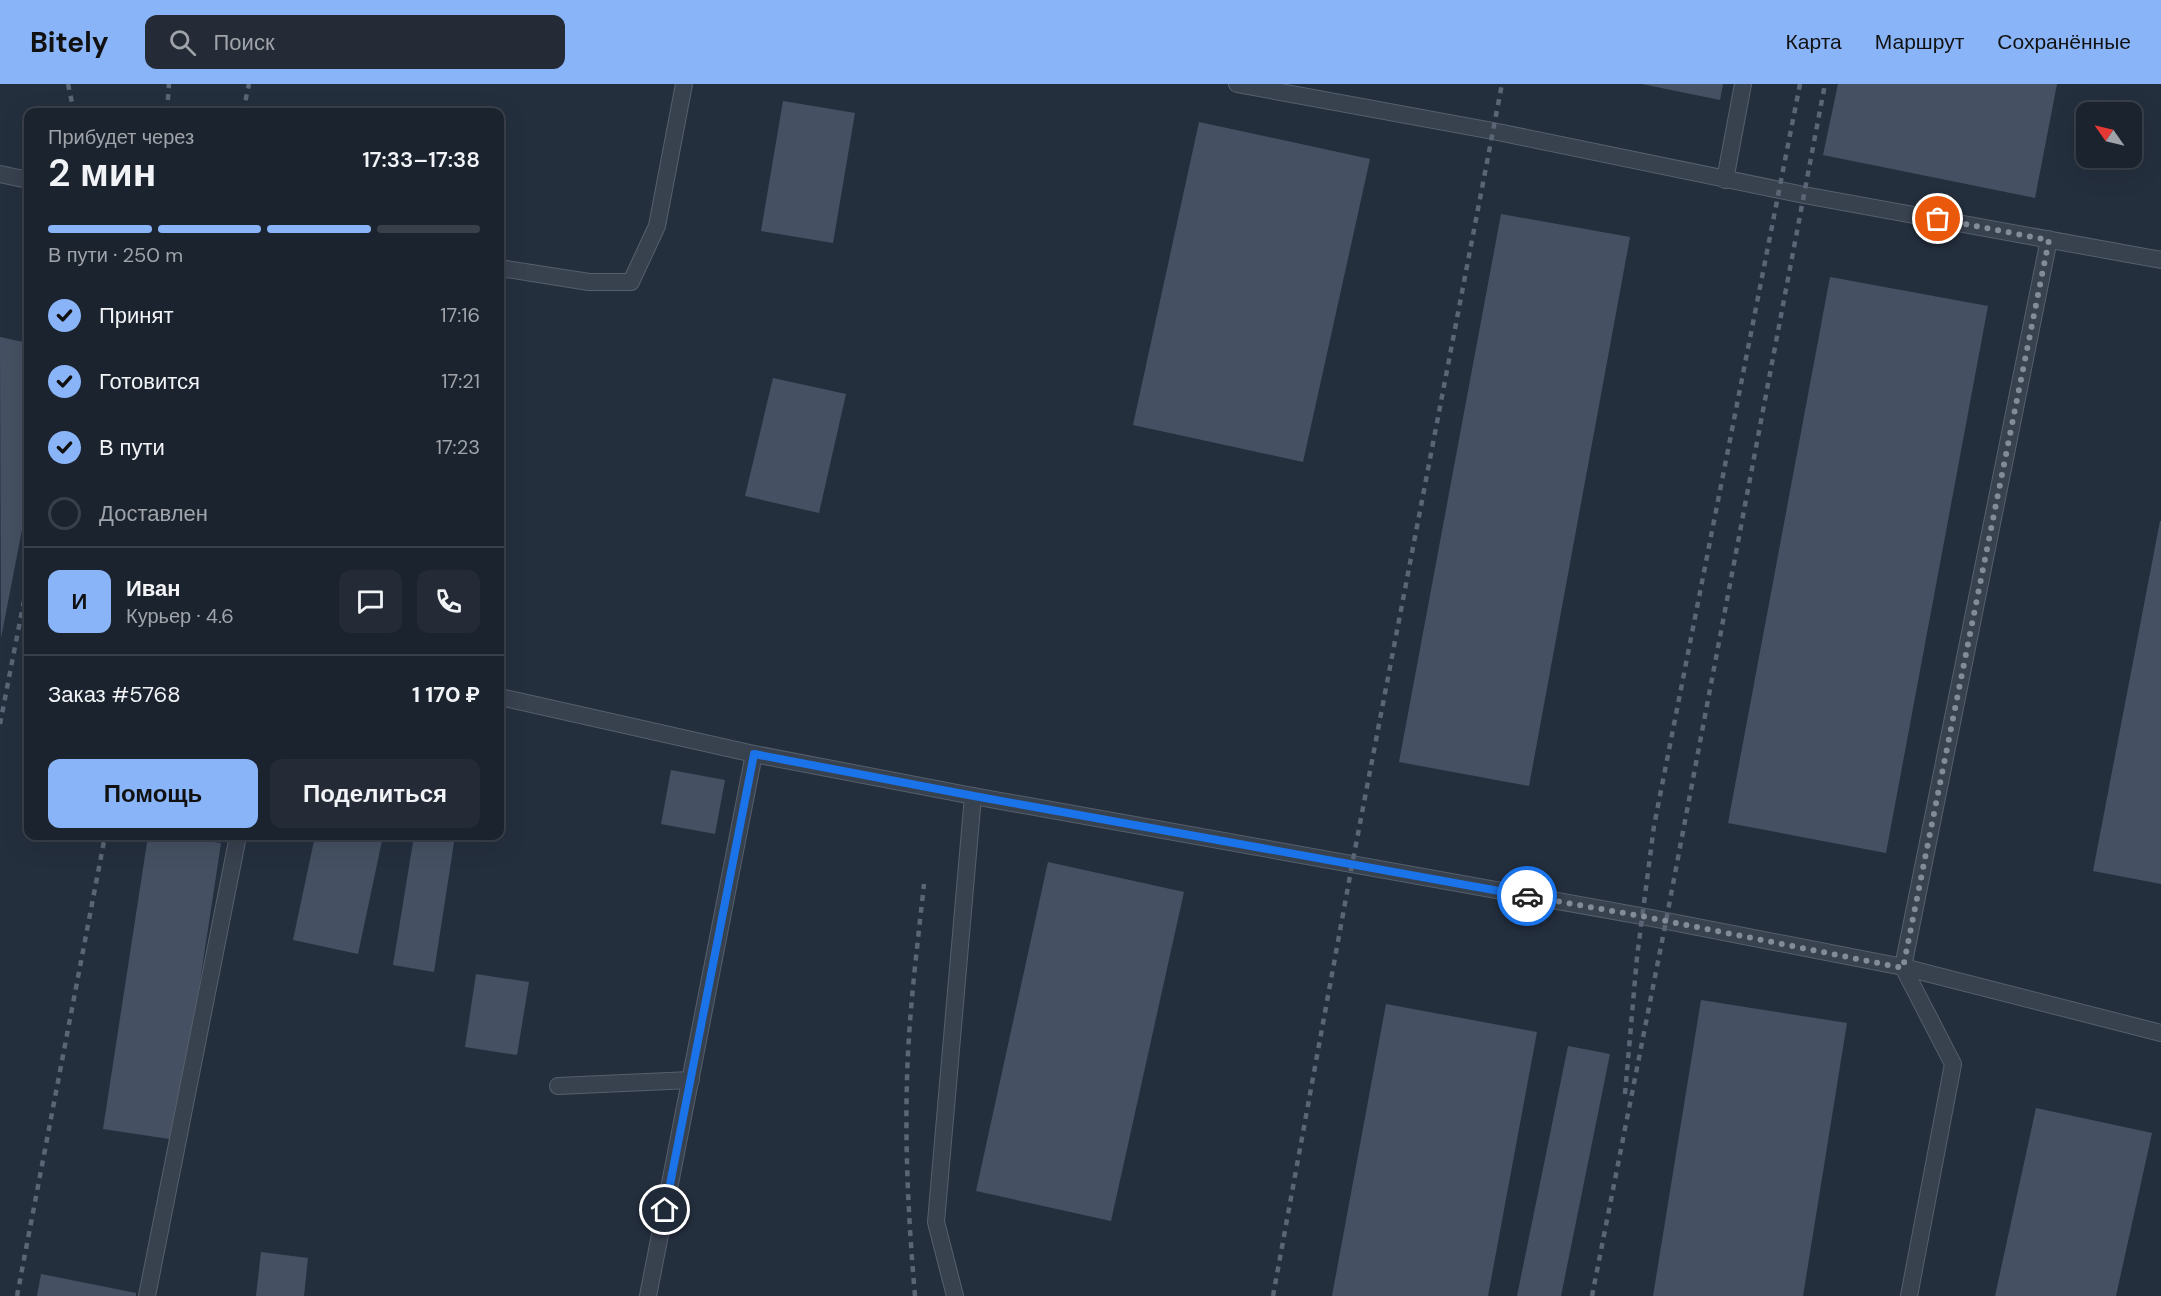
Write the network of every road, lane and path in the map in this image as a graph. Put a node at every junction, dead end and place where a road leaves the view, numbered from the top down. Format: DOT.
graph roads {
  1 [pos="684,84"];
  2 [pos="1237,84"];
  3 [pos="1743,84"];
  4 [pos="0,174"];
  5 [pos="24,179"];
  6 [pos="1725,180"];
  7 [pos="2049,240"];
  8 [pos="2161,260"];
  9 [pos="504,269"];
  10 [pos="504,698"];
  11 [pos="754,754"];
  12 [pos="974,796"];
  13 [pos="237,840"];
  14 [pos="1903,968"];
  15 [pos="2161,1034"];
  16 [pos="692,1080"];
  17 [pos="558,1086"];
  18 [pos="147,1296"];
  19 [pos="648,1296"];
  20 [pos="955,1296"];
  21 [pos="1908,1296"];
  1 -- 9 [label="lane"];
  2 -- 6 [label="lane"];
  3 -- 6 [label="lane"];
  4 -- 5 [label="lane"];
  6 -- 7 [label="lane"];
  7 -- 8 [label="lane"];
  7 -- 14 [label="lane"];
  10 -- 11 [label="lane"];
  11 -- 12 [label="lane"];
  11 -- 16 [label="lane"];
  12 -- 14 [label="lane"];
  12 -- 20 [label="lane"];
  13 -- 18 [label="lane"];
  14 -- 15 [label="lane"];
  14 -- 21 [label="lane"];
  16 -- 17 [label="lane"];
  16 -- 19 [label="lane"];
}
